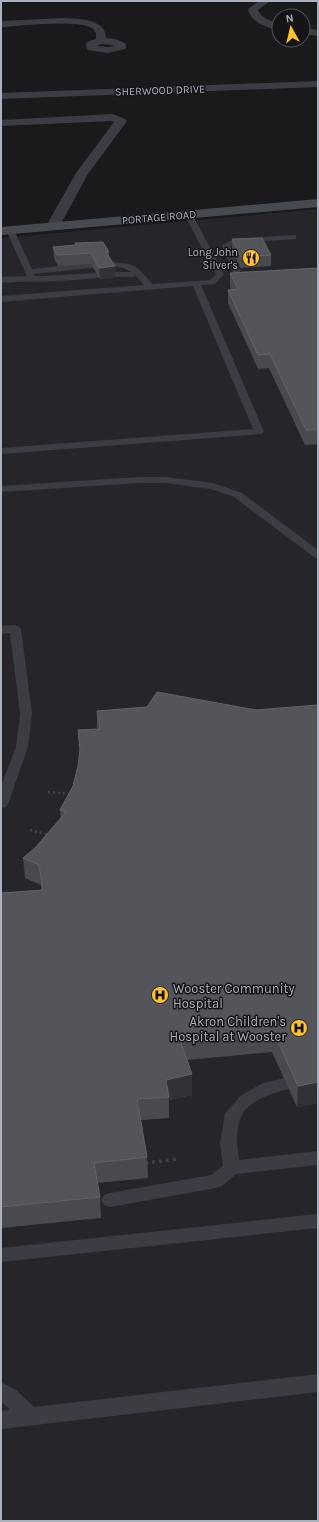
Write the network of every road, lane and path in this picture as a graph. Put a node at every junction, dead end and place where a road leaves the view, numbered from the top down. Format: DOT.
graph roads {
  1 [pos="265,1"];
  2 [pos="1,24"];
  3 [pos="271,24"];
  4 [pos="101,41"];
  5 [pos="318,84"];
  6 [pos="1,96"];
  7 [pos="1,123"];
  8 [pos="318,203"];
  9 [pos="188,214"];
  10 [pos="54,226"];
  11 [pos="6,231"];
  12 [pos="293,237"];
  13 [pos="30,275"];
  14 [pos="217,277"];
  15 [pos="1,280"];
  16 [pos="196,284"];
  17 [pos="150,288"];
  18 [pos="1,299"];
  19 [pos="1,450"];
  20 [pos="1,489"];
  21 [pos="318,555"];
  22 [pos="1,630"];
  23 [pos="48,792"];
  24 [pos="76,794"];
  25 [pos="1,804"];
  26 [pos="30,830"];
  27 [pos="56,836"];
  28 [pos="318,1077"];
  29 [pos="318,1158"];
  30 [pos="178,1159"];
  31 [pos="145,1163"];
  32 [pos="232,1168"];
  33 [pos="110,1200"];
  34 [pos="318,1221"];
  35 [pos="1,1255"];
  36 [pos="318,1383"];
  37 [pos="1,1391"];
  38 [pos="31,1417"];
  39 [pos="1,1420"];
  1 -- 3 [label="street"];
  2 -- 4 [label="street"];
  5 -- 6 [label="street, SHERWOOD DRIVE"];
  7 -- 10 [label="street"];
  8 -- 9 [label="main road, PORTAGE ROAD"];
  9 -- 10 [label="main road, PORTAGE ROAD"];
  9 -- 14 [label="lane"];
  10 -- 11 [label="main road, PORTAGE ROAD"];
  11 -- 13 [label="lane"];
  12 -- 14 [label="lane"];
  13 -- 15 [label="lane"];
  13 -- 17 [label="lane"];
  14 -- 16 [label="lane"];
  16 -- 17 [label="lane"];
  16 -- 19 [label="lane"];
  17 -- 18 [label="lane"];
  20 -- 21 [label="lane"];
  22 -- 25 [label="lane"];
  23 -- 24 [label="path"];
  26 -- 27 [label="path"];
  28 -- 32 [label="lane"];
  29 -- 32 [label="lane"];
  30 -- 31 [label="path"];
  32 -- 33 [label="lane"];
  34 -- 35 [label="lane"];
  36 -- 38 [label="lane"];
  37 -- 38 [label="lane"];
  38 -- 39 [label="lane"];
}
